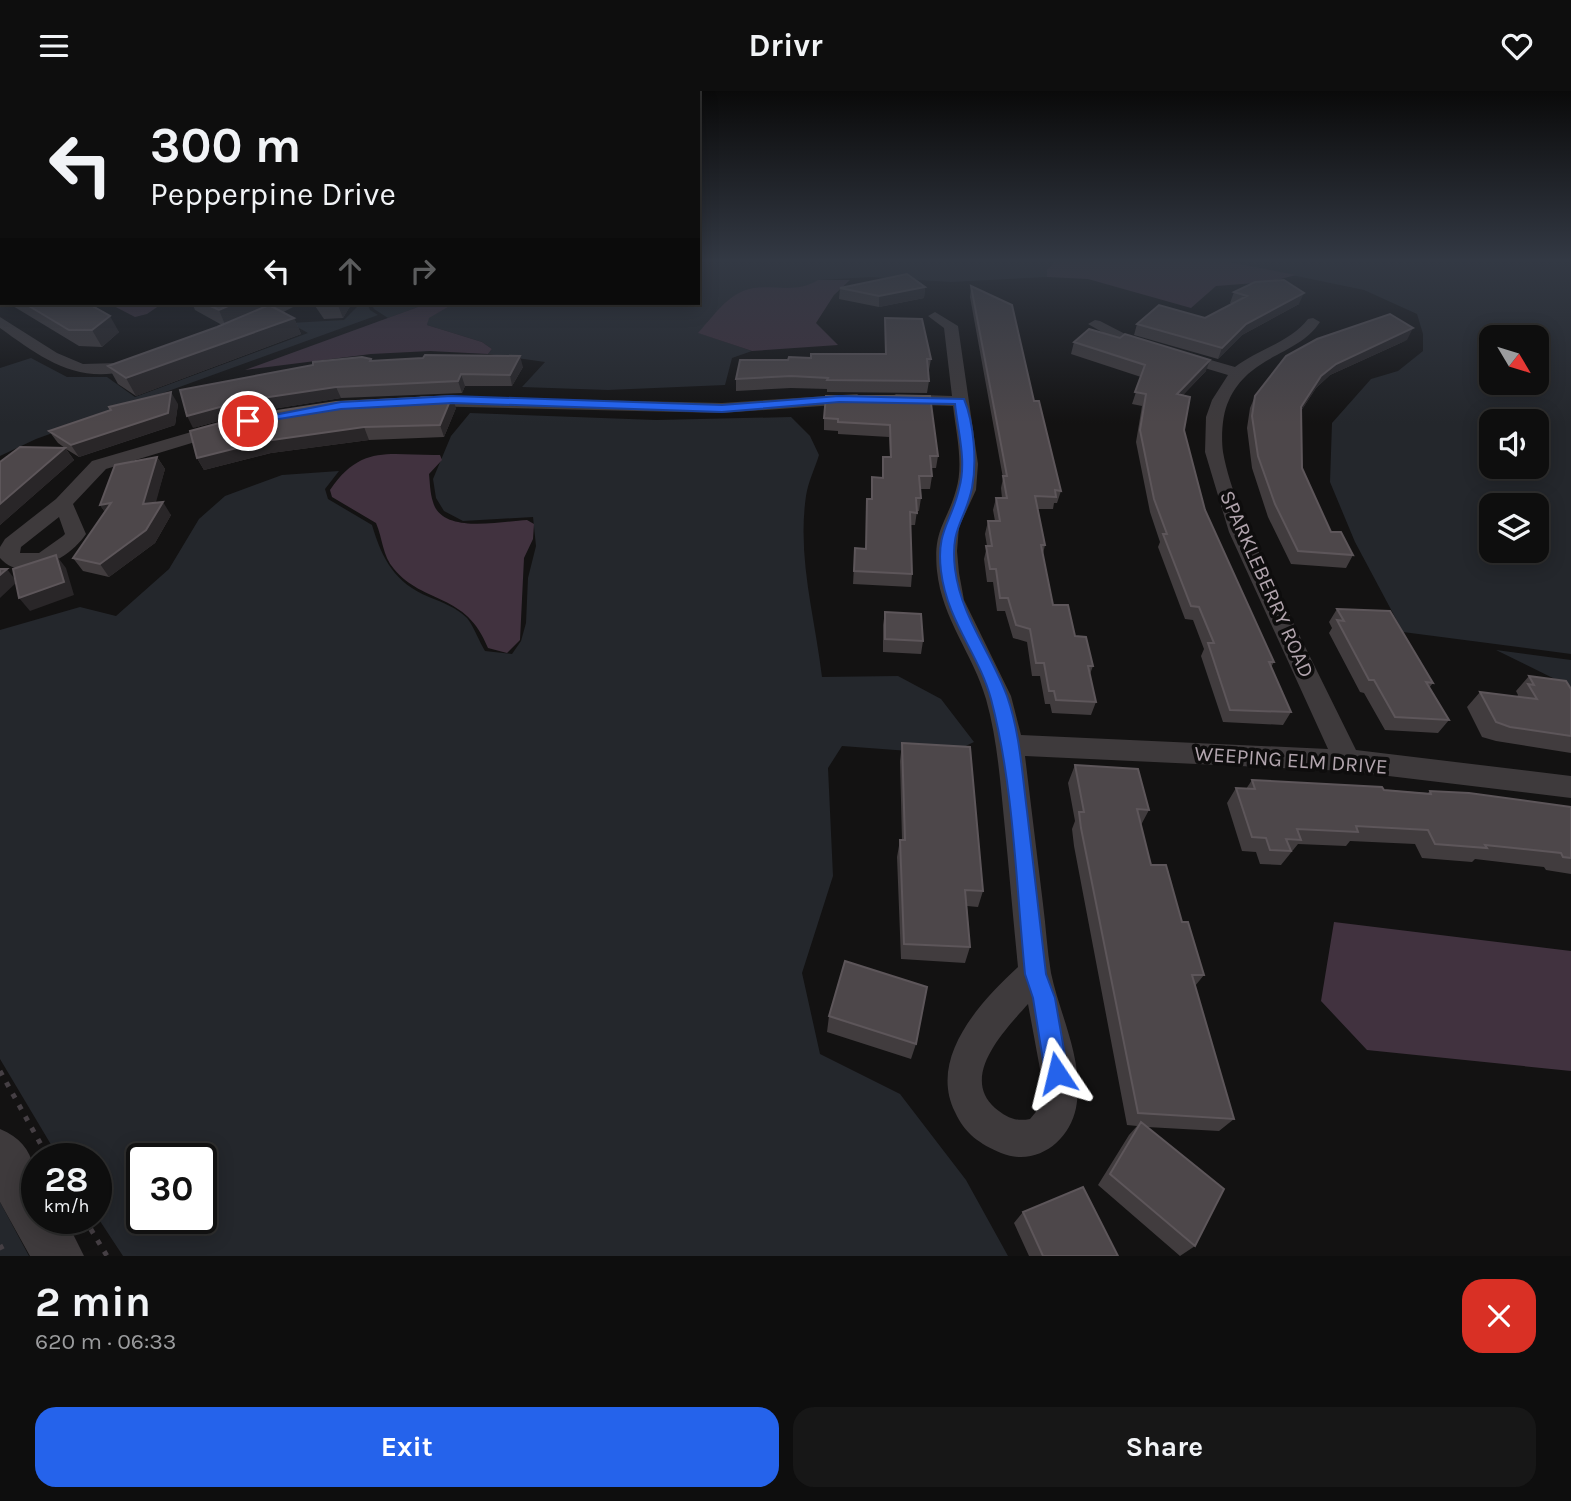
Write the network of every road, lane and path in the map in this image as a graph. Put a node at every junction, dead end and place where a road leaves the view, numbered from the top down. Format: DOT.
graph roads {
  1 [pos="270,314"];
  2 [pos="935,316"];
  3 [pos="1313,322"];
  4 [pos="1095,324"];
  5 [pos="4,327"];
  6 [pos="240,328"];
  7 [pos="158,356"];
  8 [pos="1238,373"];
  9 [pos="408,401"];
  10 [pos="960,401"];
  11 [pos="236,424"];
  12 [pos="63,503"];
  13 [pos="1010,745"];
  14 [pos="1347,760"];
  15 [pos="1571,787"];
  16 [pos="1035,974"];
  17 [pos="0,1071"];
  18 [pos="40,1143"];
  19 [pos="0,1153"];
  20 [pos="94,1234"];
  21 [pos="0,1245"];
  22 [pos="6,1256"];
  23 [pos="58,1256"];
  24 [pos="107,1256"];
  1 -- 6 [label="street"];
  2 -- 10 [label="street"];
  3 -- 8 [label="street, SPARKLEBERRY ROAD"];
  4 -- 8 [label="street"];
  5 -- 7 [label="street"];
  8 -- 14 [label="street, SPARKLEBERRY ROAD"];
  9 -- 10 [label="street"];
  10 -- 13 [label="street"];
  11 -- 12 [label="street"];
  13 -- 14 [label="street, WEEPING ELM DRIVE"];
  13 -- 16 [label="street"];
  14 -- 15 [label="street, WEEPING ELM DRIVE"];
  16 -- 16 [label="street"];
  17 -- 18 [label="path"];
  19 -- 23 [label="street"];
  20 -- 24 [label="path"];
  21 -- 22 [label="path"];
}
